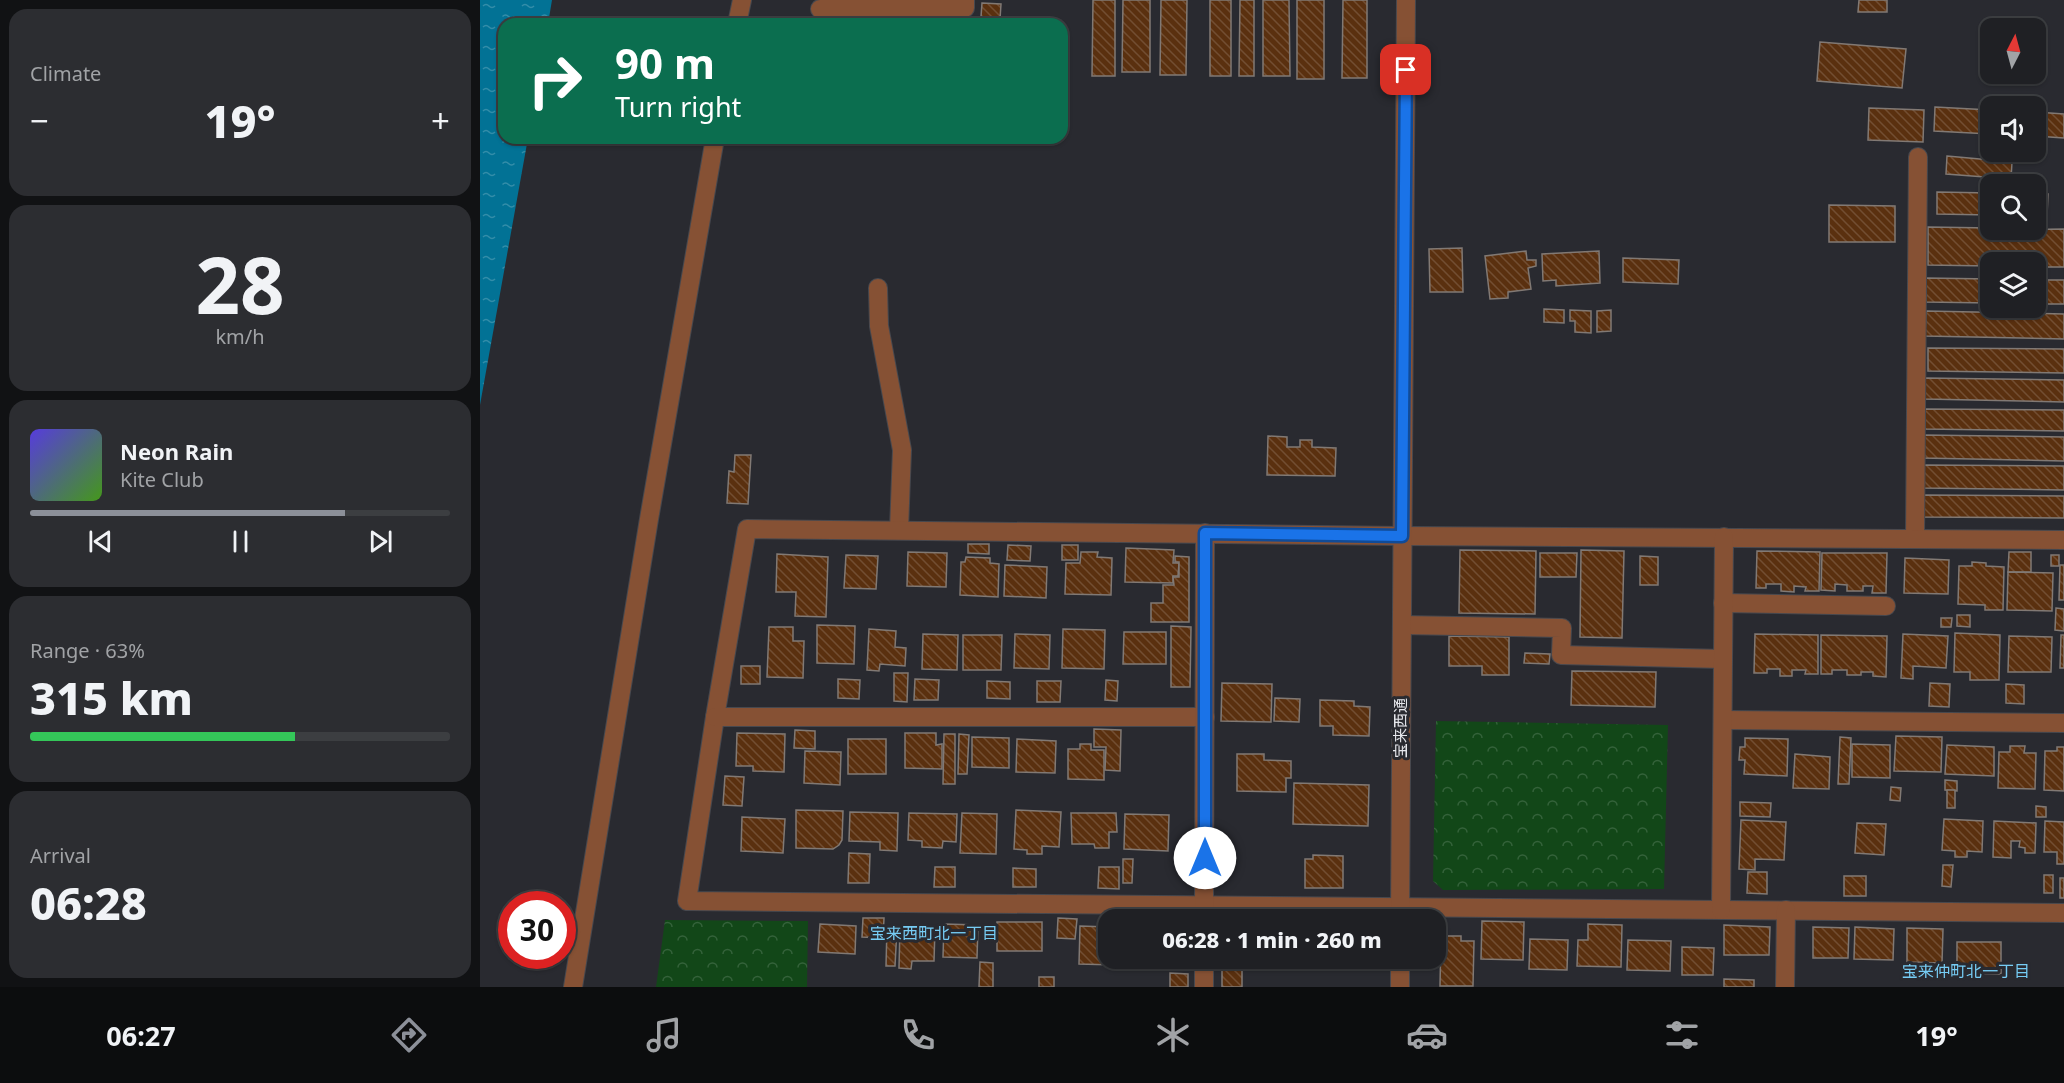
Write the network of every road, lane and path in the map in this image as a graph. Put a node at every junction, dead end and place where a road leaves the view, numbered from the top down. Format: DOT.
graph roads {
  1 [pos="742,0"];
  2 [pos="965,0"];
  3 [pos="1406,0"];
  4 [pos="820,9"];
  5 [pos="738,18"];
  6 [pos="714,144"];
  7 [pos="1918,157"];
  8 [pos="878,288"];
  9 [pos="899,530"];
  10 [pos="1205,533"];
  11 [pos="1402,536"];
  12 [pos="1724,537"];
  13 [pos="1915,538"];
  14 [pos="2064,540"];
  15 [pos="1723,603"];
  16 [pos="1886,606"];
  17 [pos="1402,625"];
  18 [pos="1723,659"];
  19 [pos="715,717"];
  20 [pos="1205,717"];
  21 [pos="1723,720"];
  22 [pos="2064,723"];
  23 [pos="1205,909"];
  24 [pos="1400,909"];
  25 [pos="1098,910"];
  26 [pos="1721,910"];
  27 [pos="1786,910"];
  28 [pos="1446,913"];
  29 [pos="2064,913"];
  30 [pos="1204,969"];
  31 [pos="1400,969"];
  32 [pos="573,987"];
  33 [pos="1204,987"];
  34 [pos="1400,987"];
  35 [pos="1785,987"];
  1 -- 5 [label="street"];
  2 -- 4 [label="street"];
  3 -- 11 [label="street, 宝来西通"];
  6 -- 32 [label="street"];
  7 -- 13 [label="street"];
  8 -- 9 [label="street"];
  9 -- 10 [label="street"];
  9 -- 19 [label="street"];
  10 -- 11 [label="street"];
  10 -- 20 [label="street"];
  11 -- 12 [label="street"];
  11 -- 17 [label="street, 宝来西通"];
  12 -- 13 [label="street"];
  12 -- 15 [label="street"];
  13 -- 14 [label="street"];
  15 -- 16 [label="street"];
  15 -- 18 [label="street"];
  17 -- 18 [label="street"];
  17 -- 24 [label="street, 宝来西通"];
  18 -- 21 [label="street"];
  19 -- 20 [label="street"];
  19 -- 25 [label="street"];
  20 -- 23 [label="street"];
  21 -- 22 [label="street"];
  21 -- 26 [label="street"];
  26 -- 27 [label="street"];
  26 -- 28 [label="street"];
  27 -- 29 [label="street"];
  27 -- 35 [label="street"];
  30 -- 33 [label="street"];
  31 -- 34 [label="street"];
}
